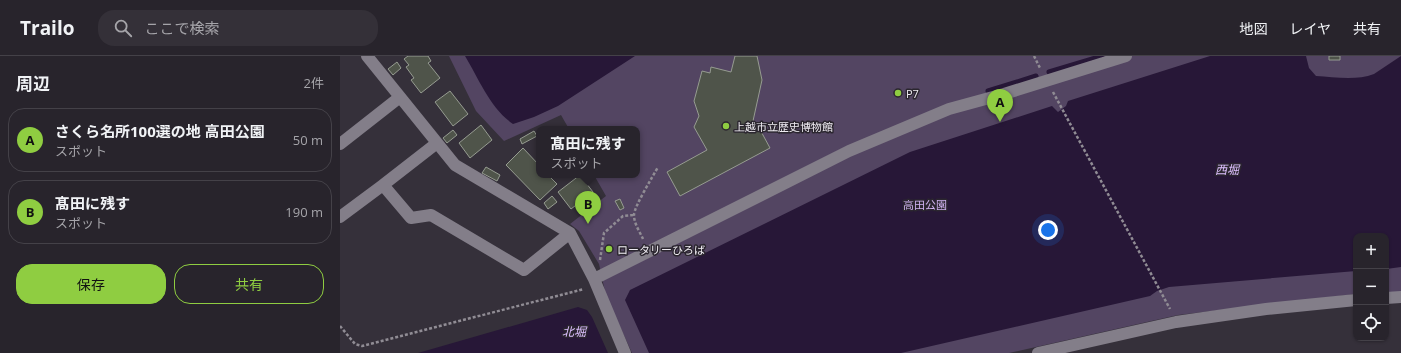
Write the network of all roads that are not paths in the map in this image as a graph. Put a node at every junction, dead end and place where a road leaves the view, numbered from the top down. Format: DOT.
graph roads {
  1 [pos="367,56"];
  2 [pos="1126,56"];
  3 [pos="400,97"];
  4 [pos="436,143"];
  5 [pos="340,144"];
  6 [pos="383,184"];
  7 [pos="340,217"];
  8 [pos="570,233"];
  9 [pos="595,283"];
  10 [pos="1401,297"];
  11 [pos="1389,298"];
  12 [pos="1353,300"];
  13 [pos="625,353"];
  14 [pos="1038,353"];
  1 -- 3 [label="street"];
  2 -- 9 [label="street"];
  3 -- 4 [label="street"];
  3 -- 5 [label="street"];
  4 -- 6 [label="street"];
  4 -- 8 [label="street"];
  6 -- 7 [label="street"];
  6 -- 8 [label="street"];
  8 -- 9 [label="street"];
  9 -- 13 [label="street"];
  10 -- 11 [label="street"];
  12 -- 14 [label="street"];
}
